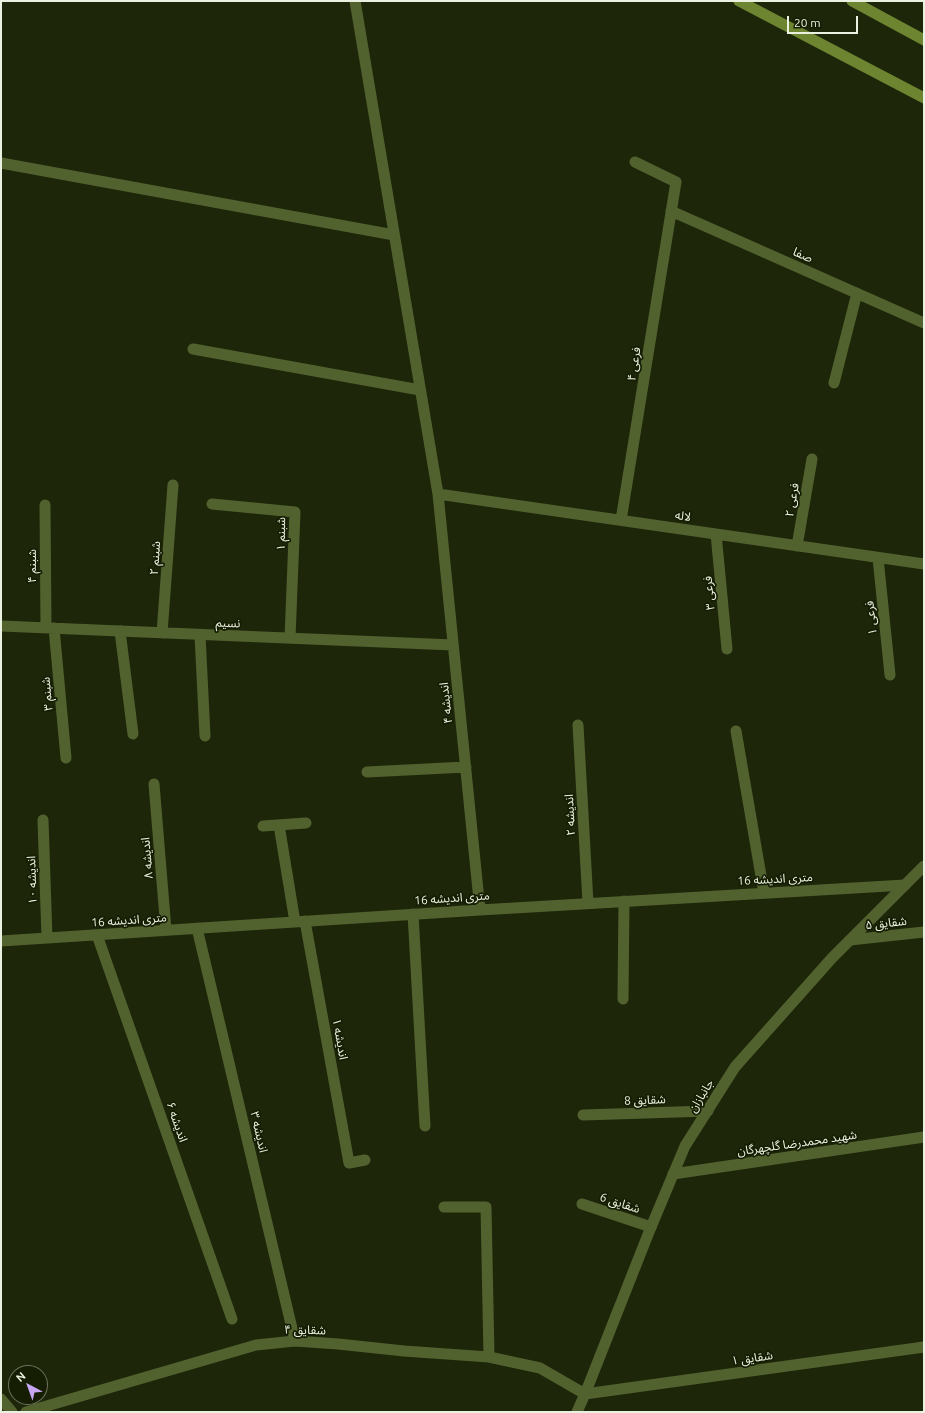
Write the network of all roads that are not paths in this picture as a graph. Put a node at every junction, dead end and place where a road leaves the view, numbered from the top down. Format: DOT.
graph roads {
  1 [pos="355,1"];
  2 [pos="739,1"];
  3 [pos="852,1"];
  4 [pos="924,40"];
  5 [pos="924,98"];
  6 [pos="635,162"];
  7 [pos="1,163"];
  8 [pos="671,211"];
  9 [pos="394,235"];
  10 [pos="857,293"];
  11 [pos="924,323"];
  12 [pos="193,349"];
  13 [pos="834,383"];
  14 [pos="420,390"];
  15 [pos="812,459"];
  16 [pos="173,485"];
  17 [pos="438,494"];
  18 [pos="212,504"];
  19 [pos="45,505"];
  20 [pos="621,520"];
  21 [pos="716,534"];
  22 [pos="798,546"];
  23 [pos="878,558"];
  24 [pos="924,564"];
  25 [pos="1,626"];
  26 [pos="50,628"];
  27 [pos="120,631"];
  28 [pos="162,633"];
  29 [pos="200,634"];
  30 [pos="290,638"];
  31 [pos="453,646"];
  32 [pos="727,649"];
  33 [pos="890,675"];
  34 [pos="578,725"];
  35 [pos="736,731"];
  36 [pos="133,734"];
  37 [pos="205,736"];
  38 [pos="66,758"];
  39 [pos="466,768"];
  40 [pos="367,772"];
  41 [pos="154,784"];
  42 [pos="43,820"];
  43 [pos="306,823"];
  44 [pos="279,825"];
  45 [pos="263,826"];
  46 [pos="924,866"];
  47 [pos="905,885"];
  48 [pos="764,893"];
  49 [pos="624,901"];
  50 [pos="588,903"];
  51 [pos="480,910"];
  52 [pos="413,914"];
  53 [pos="300,922"];
  54 [pos="197,928"];
  55 [pos="166,930"];
  56 [pos="924,932"];
  57 [pos="97,935"];
  58 [pos="47,938"];
  59 [pos="850,940"];
  60 [pos="1,941"];
  61 [pos="623,999"];
  62 [pos="708,1111"];
  63 [pos="583,1115"];
  64 [pos="425,1126"];
  65 [pos="924,1137"];
  66 [pos="364,1160"];
  67 [pos="673,1174"];
  68 [pos="582,1204"];
  69 [pos="444,1207"];
  70 [pos="651,1227"];
  71 [pos="232,1319"];
  72 [pos="295,1341"];
  73 [pos="924,1347"];
  74 [pos="489,1357"];
  75 [pos="584,1394"];
  76 [pos="1,1399"];
  77 [pos="12,1412"];
  78 [pos="26,1412"];
  79 [pos="577,1412"];
  1 -- 9 [label="street, اندیشه ۴"];
  2 -- 5 [label="main road"];
  3 -- 4 [label="main road"];
  6 -- 8 [label="street, فرعی ۴"];
  7 -- 9 [label="street"];
  8 -- 10 [label="street, صفا"];
  8 -- 20 [label="street, فرعی ۴"];
  9 -- 14 [label="street, اندیشه ۴"];
  10 -- 11 [label="street, صفا"];
  10 -- 13 [label="street"];
  12 -- 14 [label="street"];
  14 -- 17 [label="street, اندیشه ۴"];
  15 -- 22 [label="street, فرعی ۲"];
  16 -- 28 [label="street, شبنم ۲"];
  17 -- 20 [label="street, لاله"];
  17 -- 31 [label="street, اندیشه ۴"];
  18 -- 30 [label="street, شبنم ۱"];
  19 -- 26 [label="street, شبنم ۴"];
  20 -- 21 [label="street, لاله"];
  21 -- 22 [label="street, لاله"];
  21 -- 32 [label="street, فرعی ۳"];
  22 -- 23 [label="street, لاله"];
  23 -- 24 [label="street, لاله"];
  23 -- 33 [label="street, فرعی ۱"];
  25 -- 26 [label="street, نسیم"];
  26 -- 27 [label="street, نسیم"];
  26 -- 38 [label="street, شبنم ۳"];
  27 -- 28 [label="street, نسیم"];
  27 -- 36 [label="street"];
  28 -- 29 [label="street, نسیم"];
  29 -- 30 [label="street, نسیم"];
  29 -- 37 [label="street"];
  30 -- 31 [label="street, نسیم"];
  31 -- 39 [label="street, اندیشه ۴"];
  34 -- 50 [label="street, اندیشه ۲"];
  35 -- 48 [label="street"];
  39 -- 40 [label="street"];
  39 -- 51 [label="street, اندیشه ۴"];
  41 -- 55 [label="street, اندیشه ۸"];
  42 -- 58 [label="street, اندیشه ۱۰"];
  43 -- 44 [label="street"];
  44 -- 45 [label="street"];
  44 -- 53 [label="street"];
  46 -- 47 [label="street, جانبازان"];
  47 -- 48 [label="street, 16 متری اندیشه"];
  47 -- 59 [label="street, جانبازان"];
  48 -- 49 [label="street, 16 متری اندیشه"];
  49 -- 50 [label="street, 16 متری اندیشه"];
  49 -- 61 [label="street"];
  50 -- 51 [label="street, 16 متری اندیشه"];
  51 -- 52 [label="street, 16 متری اندیشه"];
  52 -- 53 [label="street, 16 متری اندیشه"];
  52 -- 64 [label="street"];
  53 -- 54 [label="street, 16 متری اندیشه"];
  53 -- 66 [label="street, اندیشه ۱"];
  54 -- 55 [label="street, 16 متری اندیشه"];
  54 -- 72 [label="street, اندیشه ۳"];
  55 -- 57 [label="street, 16 متری اندیشه"];
  56 -- 59 [label="street, شقایق ۵"];
  57 -- 58 [label="street, 16 متری اندیشه"];
  57 -- 71 [label="street, اندیشه ۶"];
  58 -- 60 [label="street, 16 متری اندیشه"];
  59 -- 62 [label="street, جانبازان"];
  62 -- 63 [label="street, شقایق 8"];
  62 -- 67 [label="street, جانبازان"];
  65 -- 67 [label="street, شهید محمدرضا گلچهرگان"];
  67 -- 70 [label="street, جانبازان"];
  68 -- 70 [label="street, شقایق 6"];
  69 -- 74 [label="street"];
  70 -- 75 [label="street, جانبازان"];
  72 -- 74 [label="street, شقایق ۴"];
  72 -- 78 [label="street, شقایق ۴"];
  73 -- 75 [label="street, شقایق ۱"];
  74 -- 75 [label="street, شقایق ۴"];
  75 -- 79 [label="street, جانبازان"];
  76 -- 77 [label="street"];
}
